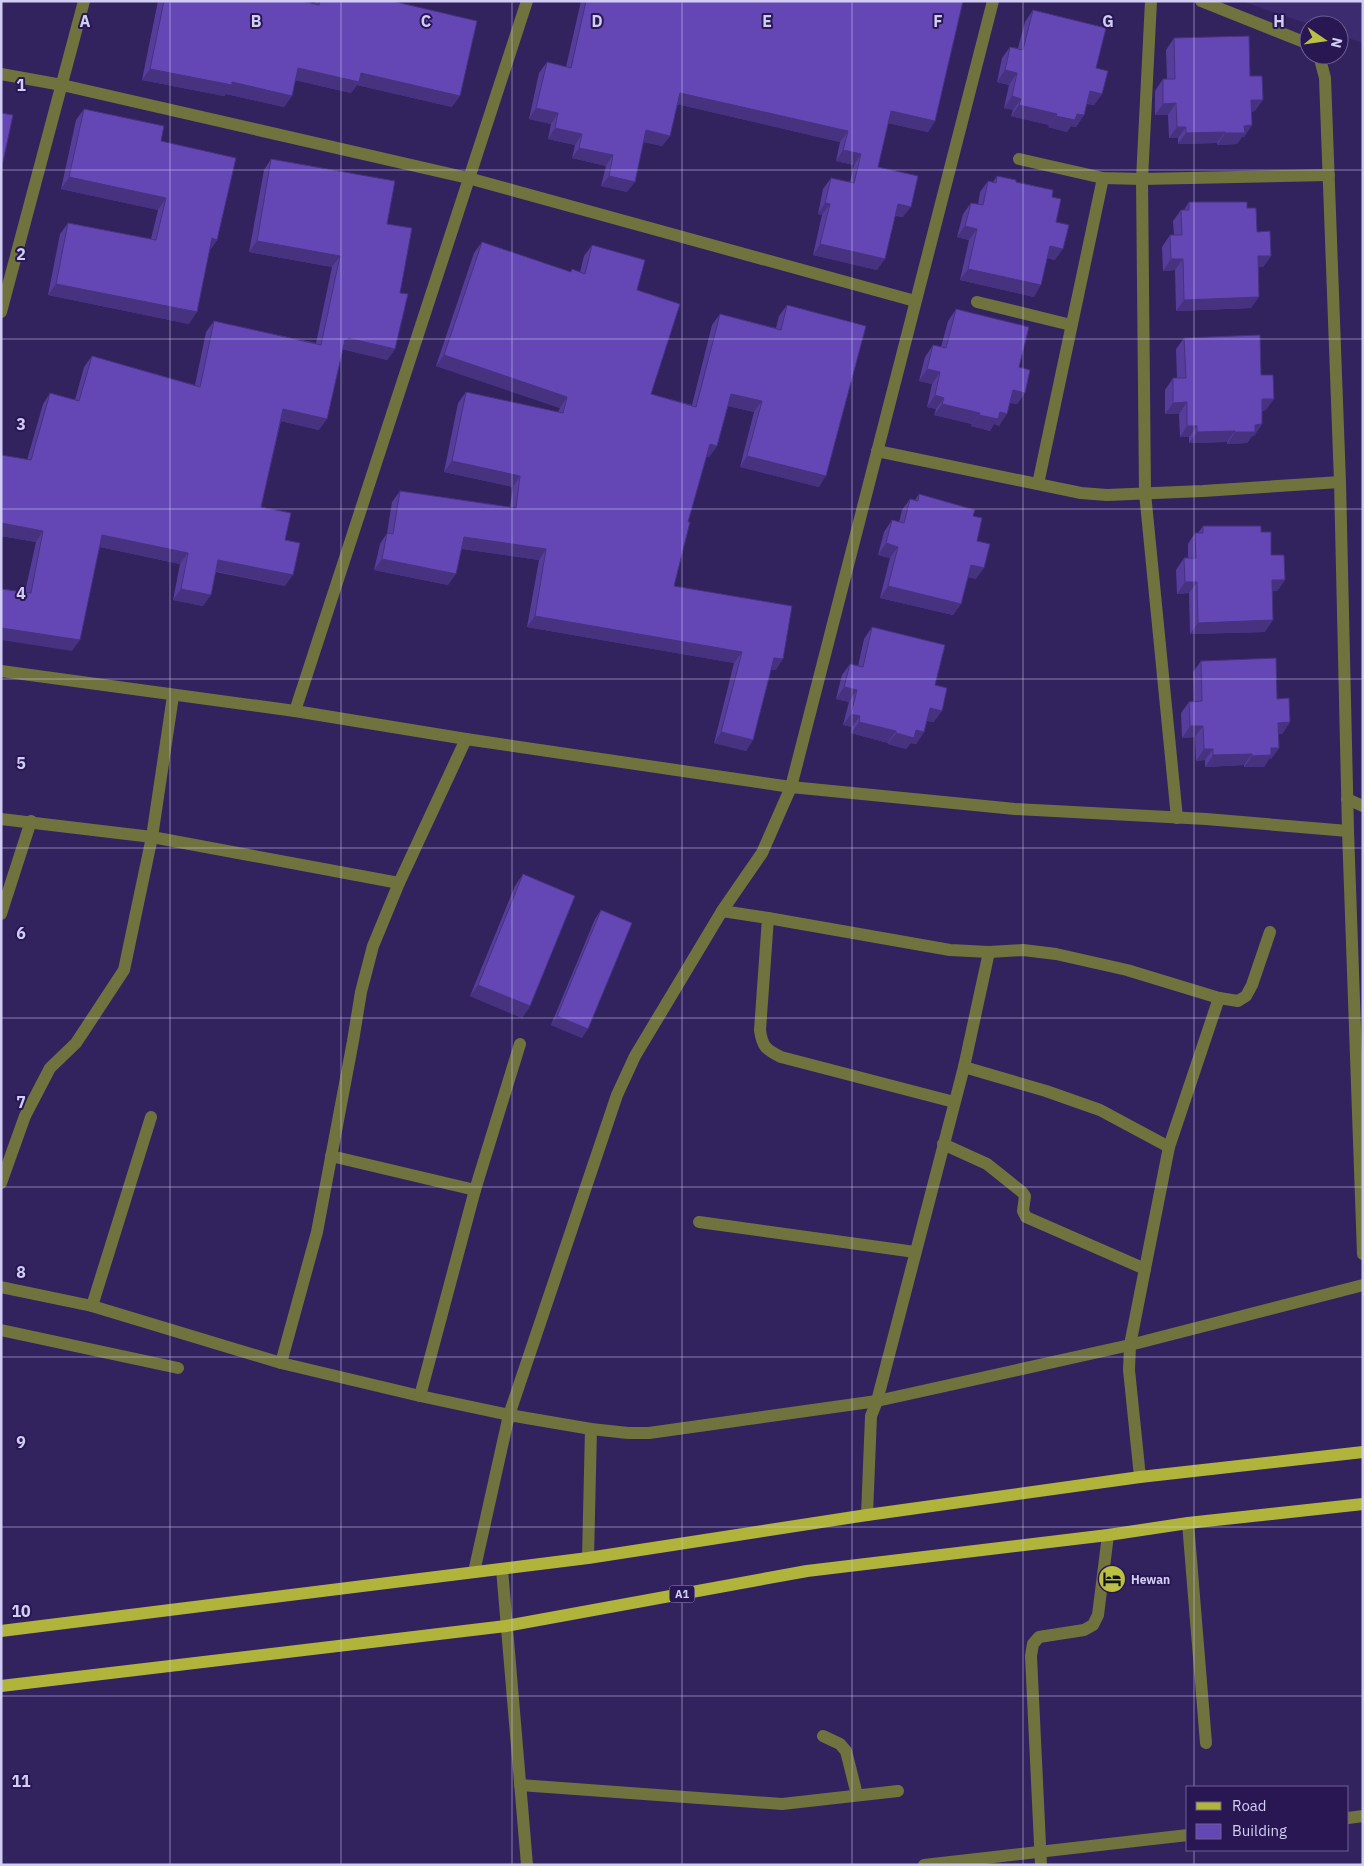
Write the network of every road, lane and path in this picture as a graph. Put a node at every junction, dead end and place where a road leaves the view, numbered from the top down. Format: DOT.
graph roads {
  1 [pos="84,1"];
  2 [pos="527,1"];
  3 [pos="993,1"];
  4 [pos="1150,1"];
  5 [pos="1201,1"];
  6 [pos="1299,40"];
  7 [pos="1321,65"];
  8 [pos="1,74"];
  9 [pos="62,85"];
  10 [pos="1019,159"];
  11 [pos="1328,175"];
  12 [pos="468,178"];
  13 [pos="1103,178"];
  14 [pos="1142,179"];
  15 [pos="916,301"];
  16 [pos="977,302"];
  17 [pos="1,312"];
  18 [pos="1072,325"];
  19 [pos="877,451"];
  20 [pos="1340,482"];
  21 [pos="1038,484"];
  22 [pos="1145,493"];
  23 [pos="1,671"];
  24 [pos="174,696"];
  25 [pos="295,711"];
  26 [pos="466,739"];
  27 [pos="791,787"];
  28 [pos="1347,799"];
  29 [pos="1363,806"];
  30 [pos="1178,818"];
  31 [pos="1,819"];
  32 [pos="31,822"];
  33 [pos="1348,831"];
  34 [pos="152,837"];
  35 [pos="399,883"];
  36 [pos="722,912"];
  37 [pos="1,914"];
  38 [pos="768,918"];
  39 [pos="1270,932"];
  40 [pos="989,952"];
  41 [pos="1219,998"];
  42 [pos="1359,1027"];
  43 [pos="520,1044"];
  44 [pos="964,1067"];
  45 [pos="954,1102"];
  46 [pos="151,1117"];
  47 [pos="943,1144"];
  48 [pos="1169,1147"];
  49 [pos="331,1156"];
  50 [pos="1,1183"];
  51 [pos="475,1190"];
  52 [pos="699,1222"];
  53 [pos="915,1252"];
  54 [pos="1363,1254"];
  55 [pos="1145,1269"];
  56 [pos="1363,1285"];
  57 [pos="1,1287"];
  58 [pos="92,1306"];
  59 [pos="1,1330"];
  60 [pos="1130,1345"];
  61 [pos="281,1363"];
  62 [pos="178,1368"];
  63 [pos="420,1396"];
  64 [pos="877,1402"];
  65 [pos="509,1415"];
  66 [pos="591,1429"];
  67 [pos="1363,1452"];
  68 [pos="1140,1476"];
  69 [pos="1363,1504"];
  70 [pos="866,1515"];
  71 [pos="1188,1524"];
  72 [pos="1108,1535"];
  73 [pos="588,1558"];
  74 [pos="502,1569"];
  75 [pos="474,1572"];
  76 [pos="506,1626"];
  77 [pos="1,1631"];
  78 [pos="1,1686"];
  79 [pos="823,1736"];
  80 [pos="1206,1743"];
  81 [pos="520,1785"];
  82 [pos="898,1791"];
  83 [pos="857,1795"];
  84 [pos="1363,1816"];
  85 [pos="1349,1818"];
  86 [pos="1186,1835"];
  87 [pos="1040,1858"];
  88 [pos="527,1865"];
  89 [pos="924,1865"];
  1 -- 9 [label="street"];
  2 -- 12 [label="street"];
  3 -- 15 [label="street"];
  4 -- 14 [label="street"];
  5 -- 6 [label="street"];
  7 -- 11 [label="street"];
  8 -- 9 [label="street"];
  9 -- 12 [label="street"];
  9 -- 17 [label="street"];
  10 -- 13 [label="street"];
  11 -- 14 [label="street"];
  11 -- 20 [label="street"];
  12 -- 15 [label="street"];
  12 -- 25 [label="street"];
  13 -- 14 [label="street"];
  13 -- 18 [label="street"];
  14 -- 22 [label="street"];
  15 -- 19 [label="street"];
  16 -- 18 [label="street"];
  18 -- 21 [label="street"];
  19 -- 21 [label="street"];
  19 -- 27 [label="street"];
  20 -- 22 [label="street"];
  20 -- 28 [label="street"];
  21 -- 22 [label="street"];
  22 -- 30 [label="street"];
  23 -- 24 [label="street"];
  24 -- 25 [label="street"];
  24 -- 34 [label="street"];
  25 -- 26 [label="street"];
  26 -- 27 [label="street"];
  26 -- 35 [label="street"];
  27 -- 30 [label="street"];
  27 -- 36 [label="street"];
  28 -- 29 [label="street"];
  28 -- 33 [label="street"];
  30 -- 33 [label="street"];
  31 -- 32 [label="street"];
  32 -- 34 [label="street"];
  32 -- 37 [label="street"];
  33 -- 42 [label="street"];
  34 -- 35 [label="street"];
  34 -- 50 [label="street"];
  35 -- 49 [label="street"];
  36 -- 38 [label="street"];
  36 -- 65 [label="street"];
  38 -- 40 [label="street"];
  38 -- 45 [label="street"];
  39 -- 41 [label="street"];
  40 -- 41 [label="street"];
  40 -- 44 [label="street"];
  41 -- 48 [label="street"];
  42 -- 54 [label="street"];
  43 -- 51 [label="street"];
  44 -- 45 [label="street"];
  44 -- 48 [label="street"];
  45 -- 47 [label="street"];
  46 -- 58 [label="street"];
  47 -- 53 [label="street"];
  47 -- 55 [label="street"];
  48 -- 55 [label="street"];
  49 -- 51 [label="street"];
  49 -- 61 [label="street"];
  51 -- 63 [label="street"];
  52 -- 53 [label="street"];
  53 -- 64 [label="street"];
  55 -- 60 [label="street"];
  56 -- 60 [label="street"];
  57 -- 58 [label="street"];
  58 -- 61 [label="street"];
  59 -- 62 [label="street"];
  60 -- 64 [label="street"];
  60 -- 68 [label="street"];
  61 -- 63 [label="street"];
  63 -- 65 [label="street"];
  64 -- 66 [label="street"];
  64 -- 70 [label="street"];
  65 -- 66 [label="street"];
  65 -- 75 [label="street"];
  66 -- 73 [label="street"];
  67 -- 68 [label="main road"];
  68 -- 70 [label="main road"];
  69 -- 71 [label="main road, A1"];
  70 -- 73 [label="main road"];
  71 -- 72 [label="main road, A1"];
  71 -- 80 [label="street"];
  72 -- 76 [label="main road, A1"];
  72 -- 87 [label="street"];
  73 -- 74 [label="main road"];
  74 -- 75 [label="main road"];
  74 -- 76 [label="street"];
  75 -- 77 [label="main road"];
  76 -- 78 [label="main road, A1"];
  76 -- 81 [label="street"];
  79 -- 83 [label="street"];
  81 -- 83 [label="street"];
  81 -- 88 [label="street"];
  82 -- 83 [label="street"];
  84 -- 85 [label="street"];
  86 -- 87 [label="street"];
  87 -- 89 [label="street"];
}
